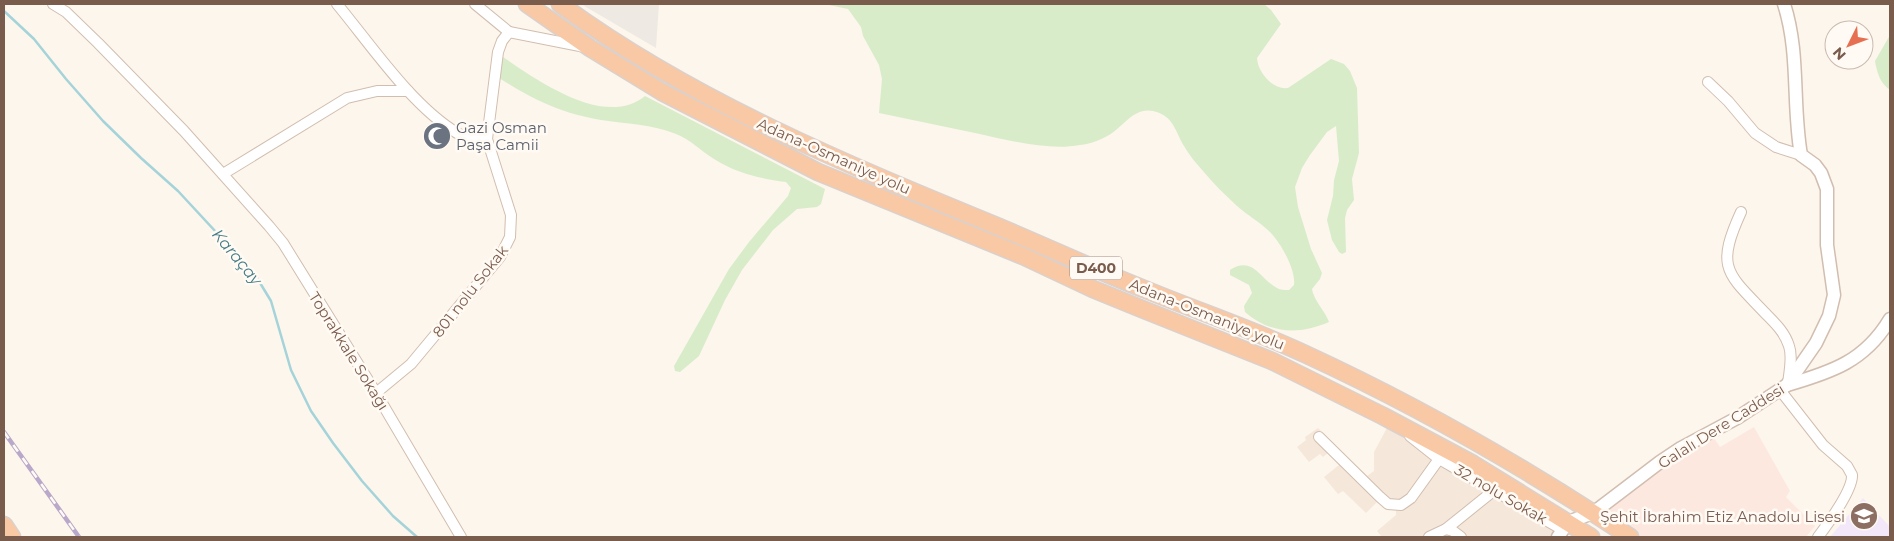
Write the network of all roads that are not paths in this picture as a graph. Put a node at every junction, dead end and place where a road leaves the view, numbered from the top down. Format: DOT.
graph roads {
  1 [pos="53,4"];
  2 [pos="337,4"];
  3 [pos="475,4"];
  4 [pos="527,4"];
  5 [pos="560,4"];
  6 [pos="1784,4"];
  7 [pos="509,32"];
  8 [pos="590,48"];
  9 [pos="1708,82"];
  10 [pos="408,90"];
  11 [pos="487,139"];
  12 [pos="1801,155"];
  13 [pos="222,174"];
  14 [pos="1740,212"];
  15 [pos="1890,318"];
  16 [pos="1784,388"];
  17 [pos="376,393"];
  18 [pos="1397,423"];
  19 [pos="1319,437"];
  20 [pos="1439,459"];
  21 [pos="1499,487"];
  22 [pos="1593,513"];
  23 [pos="4,525"];
  24 [pos="1446,529"];
  25 [pos="1563,530"];
  26 [pos="12,537"];
  27 [pos="461,537"];
  28 [pos="1429,537"];
  29 [pos="1461,537"];
  30 [pos="1591,537"];
  31 [pos="1630,537"];
  32 [pos="1818,537"];
  1 -- 13 [label="street, Toprakkale Sokağı"];
  2 -- 10 [label="street"];
  3 -- 7 [label="street"];
  4 -- 8 [label="highway, Adana-Osmaniye yolu / D400"];
  5 -- 22 [label="highway, Adana-Osmaniye yolu / D400"];
  6 -- 12 [label="street"];
  7 -- 8 [label="street"];
  7 -- 11 [label="street"];
  8 -- 18 [label="highway, Adana-Osmaniye yolu / D400"];
  9 -- 12 [label="street"];
  10 -- 11 [label="street"];
  10 -- 13 [label="street"];
  11 -- 17 [label="street, 801 nolu Sokak"];
  12 -- 16 [label="street, Galalı Dere Caddesi"];
  13 -- 17 [label="street, Toprakkale Sokağı"];
  14 -- 16 [label="street"];
  15 -- 16 [label="street"];
  16 -- 22 [label="street, Galalı Dere Caddesi"];
  16 -- 32 [label="street"];
  17 -- 27 [label="street, Toprakkale Sokağı"];
  18 -- 20 [label="street, 32 nolu Sokak"];
  18 -- 21 [label="highway, Adana-Osmaniye yolu / D400"];
  19 -- 20 [label="street, 32 nolu Sokak"];
  20 -- 21 [label="street, 32 nolu Sokak"];
  21 -- 24 [label="street"];
  21 -- 25 [label="highway, Adana-Osmaniye yolu / D400"];
  22 -- 25 [label="street, Galalı Dere Caddesi"];
  22 -- 31 [label="highway, Adana-Osmaniye yolu / D400"];
  23 -- 26 [label="highway"];
  24 -- 28 [label="street"];
  24 -- 29 [label="street"];
  25 -- 30 [label="highway, Adana-Osmaniye yolu / D400"];
}
